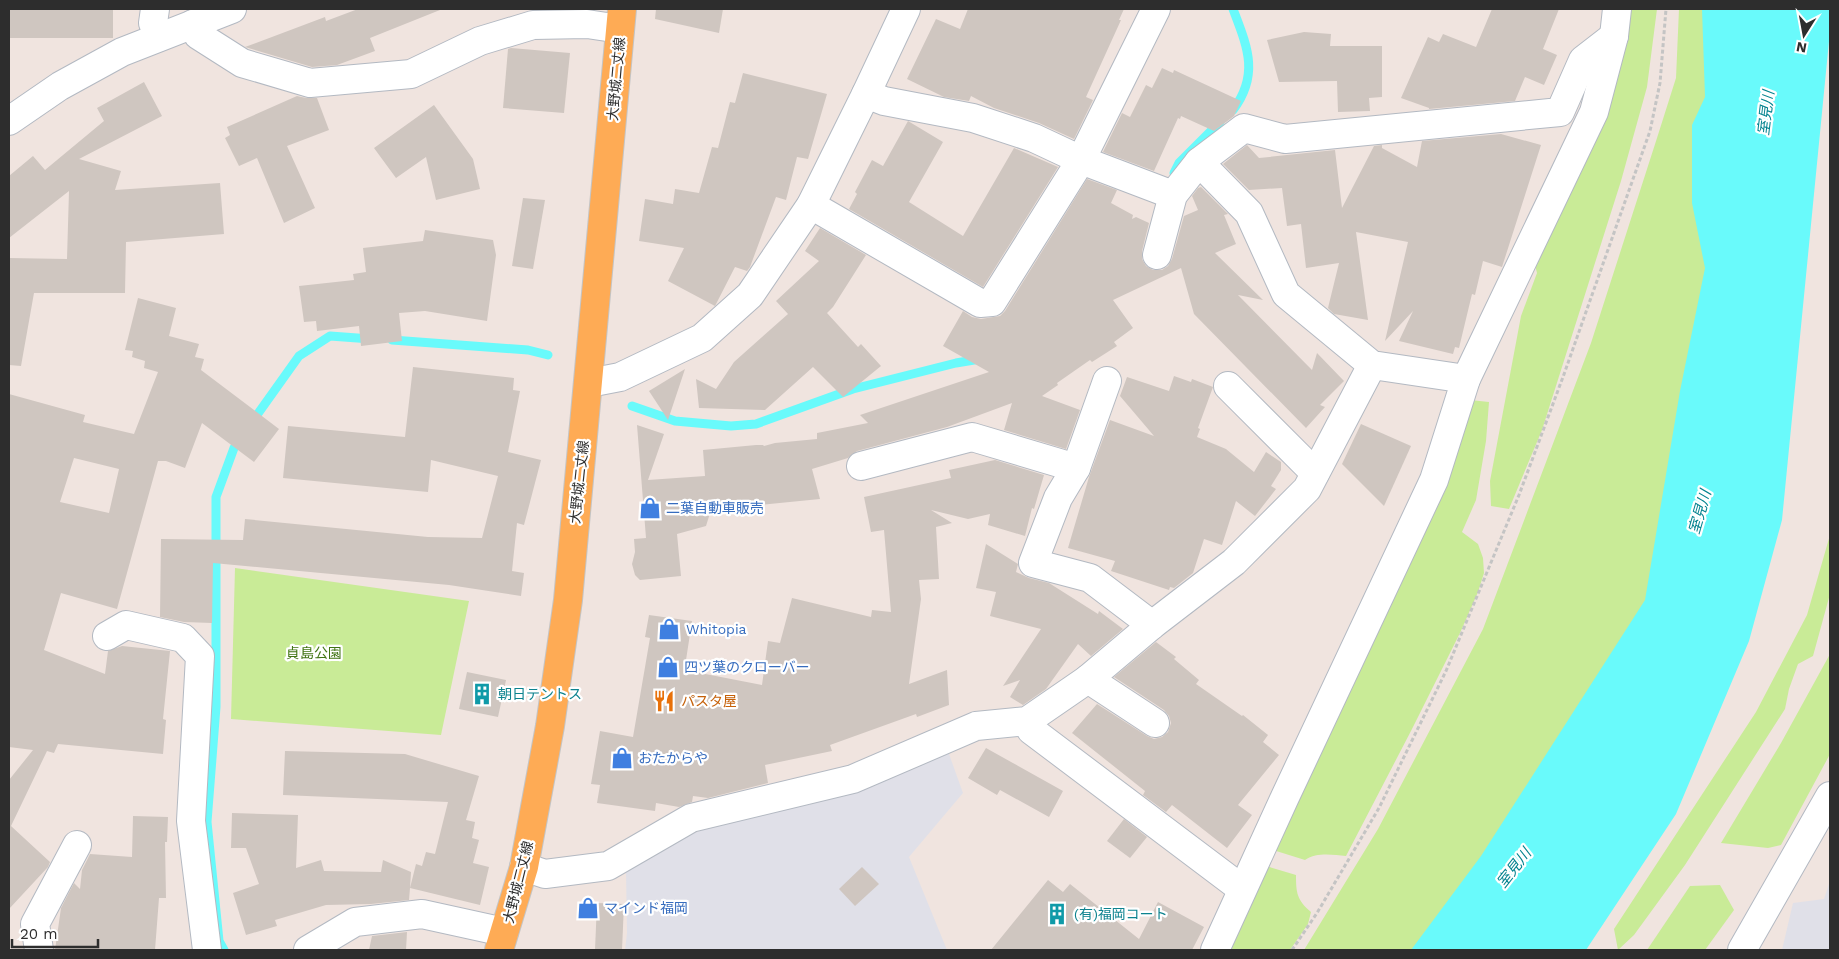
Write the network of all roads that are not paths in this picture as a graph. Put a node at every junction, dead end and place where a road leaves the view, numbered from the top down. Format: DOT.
graph roads {
  1 [pos="155,9"];
  2 [pos="232,9"];
  3 [pos="906,9"];
  4 [pos="1156,9"];
  5 [pos="1617,9"];
  6 [pos="621,19"];
  7 [pos="193,24"];
  8 [pos="1614,36"];
  9 [pos="159,37"];
  10 [pos="866,94"];
  11 [pos="9,121"];
  12 [pos="1081,160"];
  13 [pos="1199,162"];
  14 [pos="1173,194"];
  15 [pos="811,205"];
  16 [pos="1157,255"];
  17 [pos="1372,364"];
  18 [pos="1466,379"];
  19 [pos="1107,381"];
  20 [pos="589,383"];
  21 [pos="1228,386"];
  22 [pos="861,466"];
  23 [pos="1076,468"];
  24 [pos="1315,473"];
  25 [pos="1152,625"];
  26 [pos="107,636"];
  27 [pos="1088,679"];
  28 [pos="1027,721"];
  29 [pos="1155,723"];
  30 [pos="1830,796"];
  31 [pos="77,845"];
  32 [pos="524,867"];
  33 [pos="1242,889"];
  34 [pos="502,941"];
  35 [pos="39,950"];
  36 [pos="207,950"];
  37 [pos="308,950"];
  38 [pos="1216,950"];
  39 [pos="1742,950"];
  1 -- 9 [label="street"];
  2 -- 7 [label="street"];
  3 -- 10 [label="street"];
  4 -- 12 [label="street"];
  5 -- 8 [label="street"];
  6 -- 7 [label="street"];
  6 -- 20 [label="main road, 大野城二丈線"];
  7 -- 9 [label="street"];
  8 -- 13 [label="street"];
  8 -- 18 [label="street"];
  9 -- 11 [label="street"];
  10 -- 12 [label="street"];
  10 -- 15 [label="street"];
  12 -- 14 [label="street"];
  12 -- 15 [label="street"];
  13 -- 14 [label="street"];
  13 -- 17 [label="street"];
  14 -- 16 [label="street"];
  15 -- 20 [label="street"];
  17 -- 18 [label="street"];
  17 -- 24 [label="street"];
  18 -- 33 [label="street"];
  19 -- 23 [label="street"];
  20 -- 32 [label="main road, 大野城二丈線"];
  21 -- 24 [label="street"];
  22 -- 23 [label="street"];
  23 -- 25 [label="street"];
  24 -- 25 [label="street"];
  25 -- 27 [label="street"];
  26 -- 36 [label="street"];
  27 -- 28 [label="street"];
  27 -- 29 [label="street"];
  28 -- 32 [label="street"];
  28 -- 33 [label="street"];
  30 -- 39 [label="street"];
  31 -- 35 [label="street"];
  32 -- 34 [label="main road, 大野城二丈線"];
  33 -- 38 [label="street"];
  34 -- 37 [label="street"];
}
